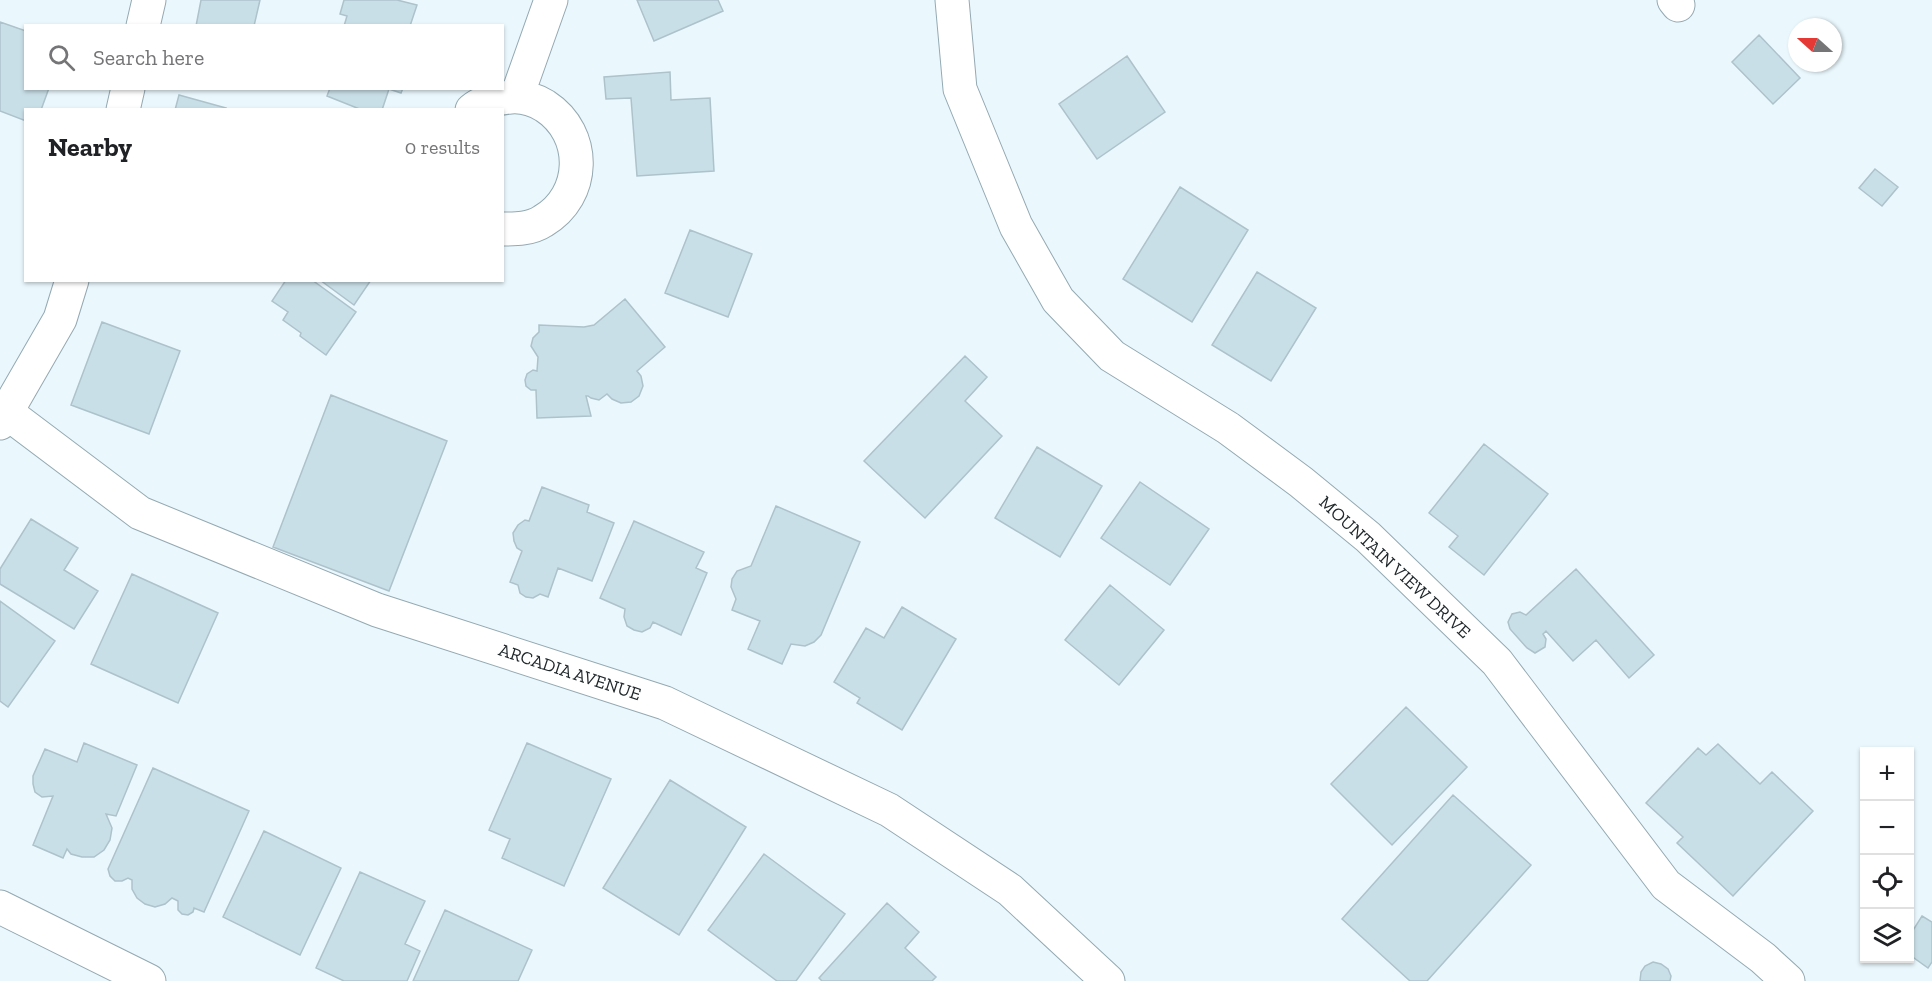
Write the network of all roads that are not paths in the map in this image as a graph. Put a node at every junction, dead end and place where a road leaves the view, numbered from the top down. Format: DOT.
graph roads {
  1 [pos="149,0"];
  2 [pos="551,0"];
  3 [pos="951,0"];
  4 [pos="143,24"];
  5 [pos="128,90"];
  6 [pos="517,96"];
  7 [pos="123,108"];
  8 [pos="476,108"];
  9 [pos="504,229"];
  10 [pos="71,282"];
  11 [pos="3,417"];
  12 [pos="0,907"];
  13 [pos="149,981"];
  14 [pos="1108,981"];
  15 [pos="1788,981"];
  1 -- 4 [label="street"];
  2 -- 6 [label="street"];
  3 -- 15 [label="street, MOUNTAIN VIEW DRIVE"];
  5 -- 7 [label="street"];
  6 -- 8 [label="street"];
  6 -- 9 [label="street"];
  10 -- 11 [label="street"];
  11 -- 14 [label="street, ARCADIA AVENUE"];
  12 -- 13 [label="street"];
}
